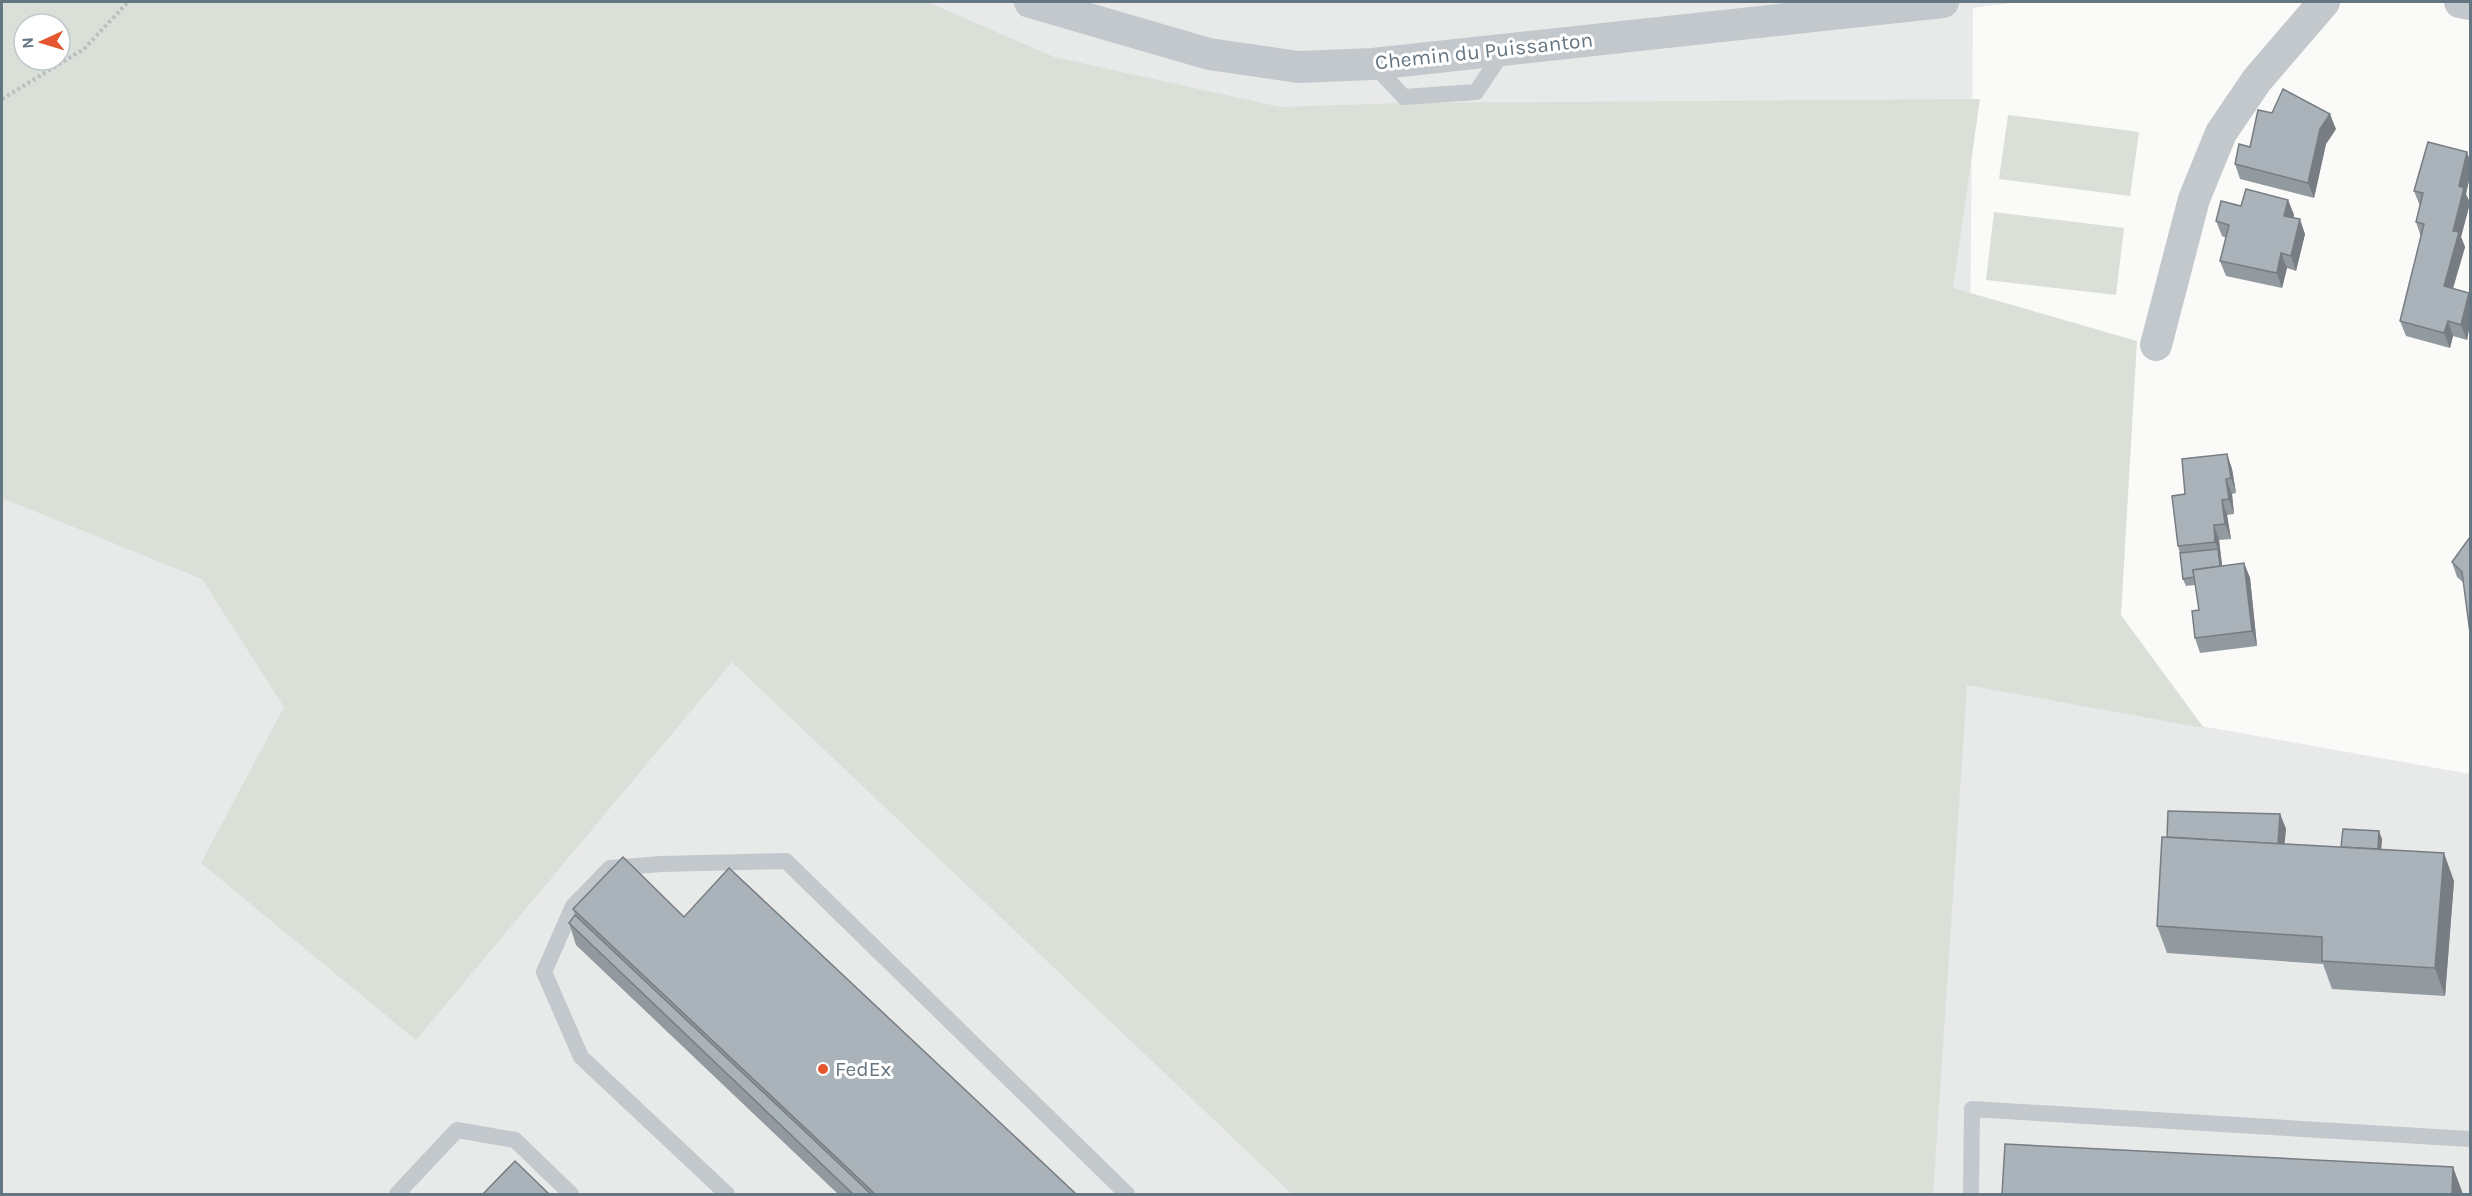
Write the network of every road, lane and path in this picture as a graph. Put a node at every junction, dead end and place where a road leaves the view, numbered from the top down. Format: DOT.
graph roads {
  1 [pos="128,2"];
  2 [pos="1030,2"];
  3 [pos="1943,2"];
  4 [pos="2324,2"];
  5 [pos="2460,2"];
  6 [pos="2470,4"];
  7 [pos="1775,10"];
  8 [pos="2,99"];
  9 [pos="2156,345"];
  10 [pos="2470,1139"];
  11 [pos="397,1194"];
  12 [pos="571,1194"];
  13 [pos="727,1194"];
  14 [pos="1127,1194"];
  15 [pos="1971,1194"];
  1 -- 8 [label="path"];
  2 -- 7 [label="street, Chemin du Puissanton"];
  3 -- 7 [label="street, Chemin du Puissanton"];
  4 -- 9 [label="street"];
  5 -- 6 [label="street"];
  10 -- 15 [label="lane"];
  11 -- 12 [label="lane"];
  13 -- 14 [label="lane"];
}
